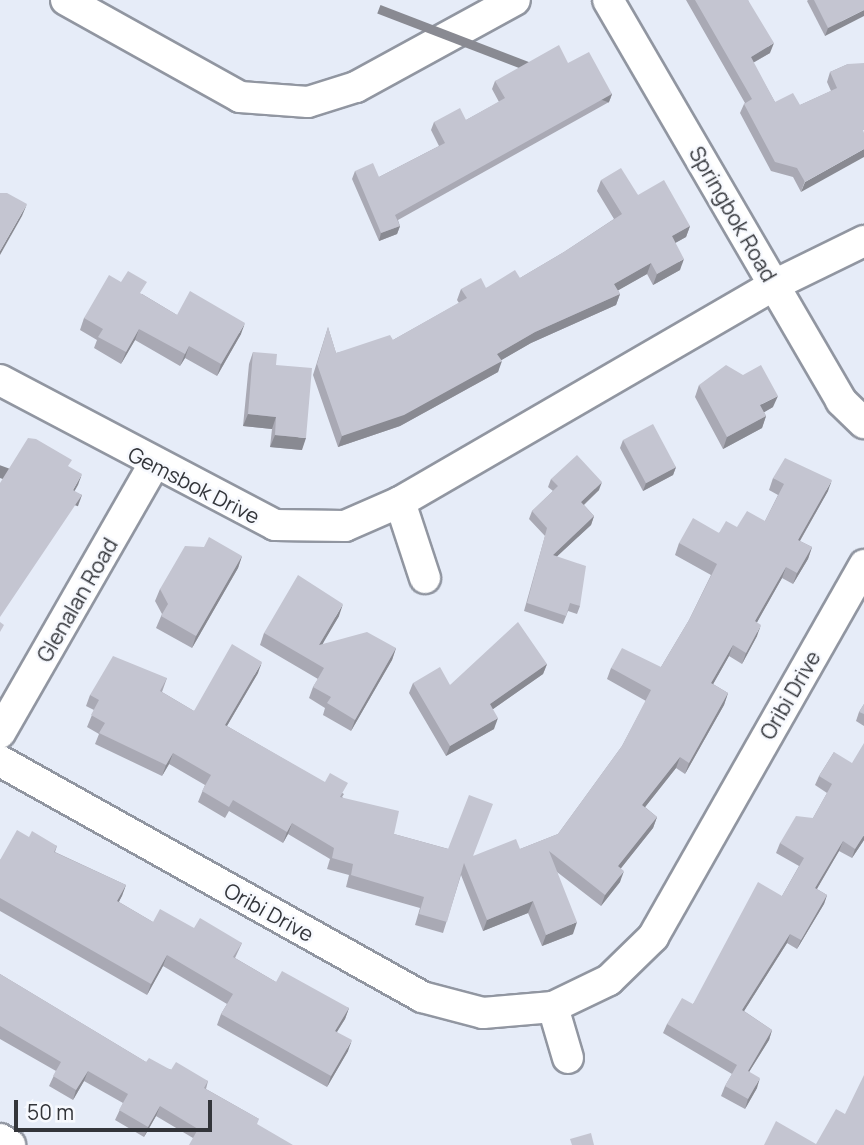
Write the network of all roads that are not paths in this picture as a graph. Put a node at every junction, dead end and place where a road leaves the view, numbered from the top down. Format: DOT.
graph roads {
  1 [pos="66,0"];
  2 [pos="515,0"];
  3 [pos="608,0"];
  4 [pos="864,242"];
  5 [pos="774,285"];
  6 [pos="0,380"];
  7 [pos="864,423"];
  8 [pos="153,466"];
  9 [pos="400,502"];
  10 [pos="864,565"];
  11 [pos="425,578"];
  12 [pos="0,733"];
  13 [pos="0,761"];
  14 [pos="553,1007"];
  15 [pos="568,1058"];
  16 [pos="0,1139"];
  17 [pos="10,1145"];
  1 -- 2 [label="street"];
  3 -- 5 [label="street, Springbok Road"];
  4 -- 5 [label="street, Gemsbok Drive"];
  5 -- 7 [label="street, Springbok Road"];
  5 -- 9 [label="street, Gemsbok Drive"];
  6 -- 8 [label="street, Gemsbok Drive"];
  8 -- 9 [label="street, Gemsbok Drive"];
  8 -- 12 [label="street, Glenalan Road"];
  9 -- 11 [label="street"];
  10 -- 14 [label="street, Oribi Drive"];
  13 -- 14 [label="street, Oribi Drive"];
  14 -- 15 [label="street"];
  16 -- 17 [label="street"];
}
